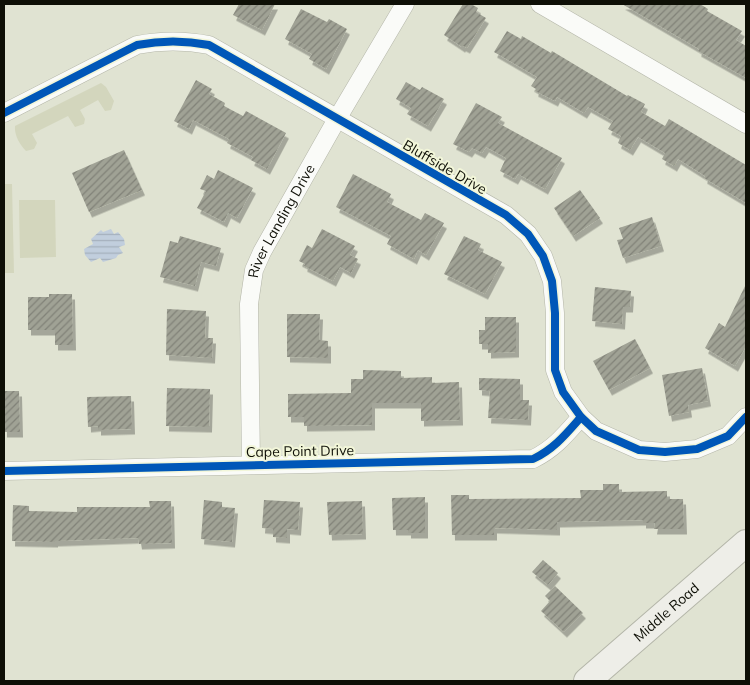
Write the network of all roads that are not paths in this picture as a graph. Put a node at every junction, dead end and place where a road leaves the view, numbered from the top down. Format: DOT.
graph roads {
  1 [pos="405,4"];
  2 [pos="540,4"];
  3 [pos="4,113"];
  4 [pos="337,119"];
  5 [pos="746,124"];
  6 [pos="581,417"];
  7 [pos="746,417"];
  8 [pos="251,465"];
  9 [pos="4,471"];
  10 [pos="746,543"];
  11 [pos="587,681"];
  1 -- 4 [label="street, River Landing Drive"];
  2 -- 5 [label="street"];
  3 -- 4 [label="street, Bluffside Drive"];
  4 -- 6 [label="street, Bluffside Drive"];
  4 -- 8 [label="street, River Landing Drive"];
  6 -- 7 [label="street, Bluffside Drive"];
  6 -- 8 [label="street, Cape Point Drive"];
  8 -- 9 [label="street, Cape Point Drive"];
  10 -- 11 [label="main road, Middle Road"];
}
